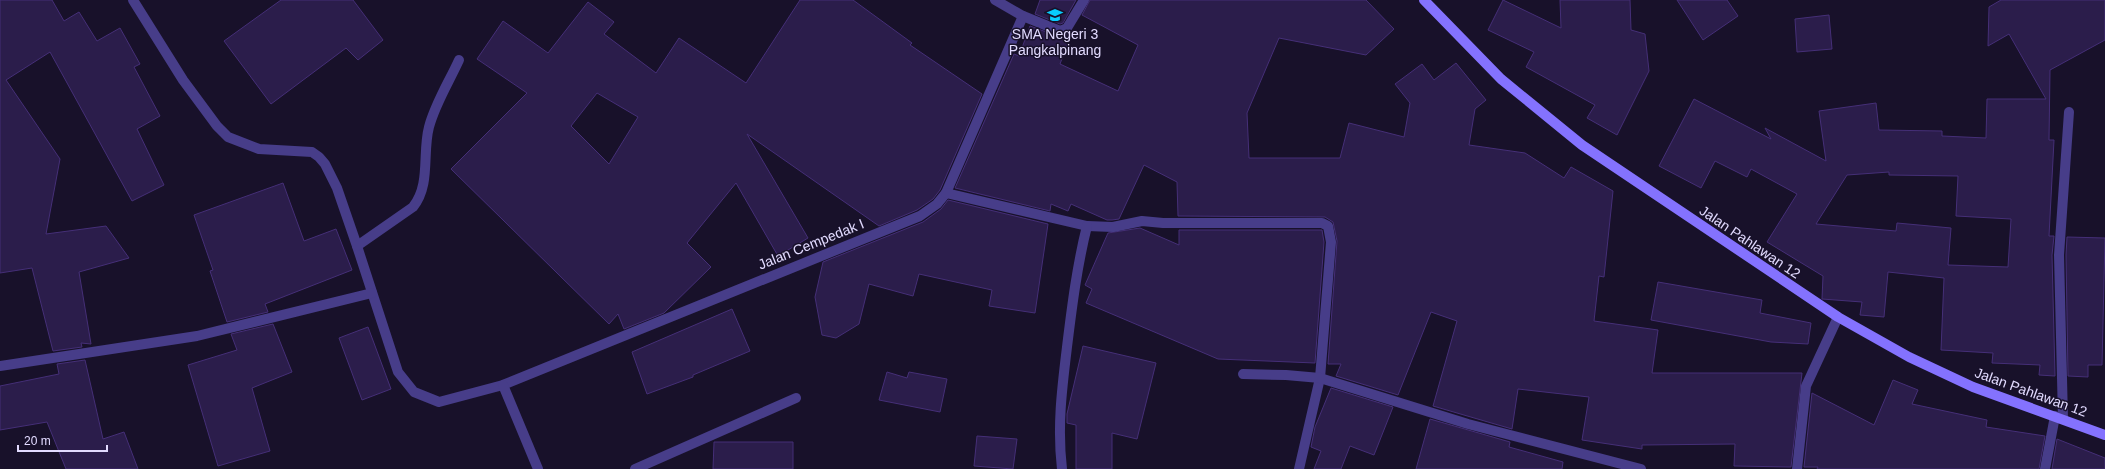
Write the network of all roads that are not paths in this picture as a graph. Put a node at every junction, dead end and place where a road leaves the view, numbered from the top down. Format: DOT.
graph roads {
  1 [pos="132,0"];
  2 [pos="996,0"];
  3 [pos="1084,0"];
  4 [pos="1424,0"];
  5 [pos="1023,16"];
  6 [pos="459,60"];
  7 [pos="2069,112"];
  8 [pos="946,193"];
  9 [pos="1087,226"];
  10 [pos="357,246"];
  11 [pos="372,292"];
  12 [pos="1838,318"];
  13 [pos="0,366"];
  14 [pos="1243,374"];
  15 [pos="1320,378"];
  16 [pos="503,385"];
  17 [pos="796,398"];
  18 [pos="2059,418"];
  19 [pos="2105,435"];
  20 [pos="538,469"];
  21 [pos="635,469"];
  22 [pos="1062,469"];
  23 [pos="1299,469"];
  24 [pos="1641,469"];
  25 [pos="1797,469"];
  26 [pos="2045,469"];
  1 -- 10 [label="street, Jalan Cempedak I"];
  2 -- 5 [label="street"];
  3 -- 5 [label="street"];
  4 -- 12 [label="main road, Jalan Pahlawan 12"];
  5 -- 8 [label="street, Jalan Cempedak I"];
  6 -- 10 [label="street"];
  7 -- 18 [label="street"];
  8 -- 9 [label="street"];
  8 -- 16 [label="street, Jalan Cempedak I"];
  9 -- 15 [label="street"];
  9 -- 22 [label="street"];
  10 -- 11 [label="street, Jalan Cempedak I"];
  11 -- 13 [label="street"];
  11 -- 16 [label="street, Jalan Cempedak I"];
  12 -- 18 [label="main road, Jalan Pahlawan 12"];
  12 -- 25 [label="street"];
  14 -- 15 [label="street"];
  15 -- 23 [label="street"];
  15 -- 24 [label="street"];
  16 -- 20 [label="street"];
  17 -- 21 [label="street"];
  18 -- 19 [label="main road, Jalan Pahlawan 12"];
  18 -- 26 [label="street"];
}
